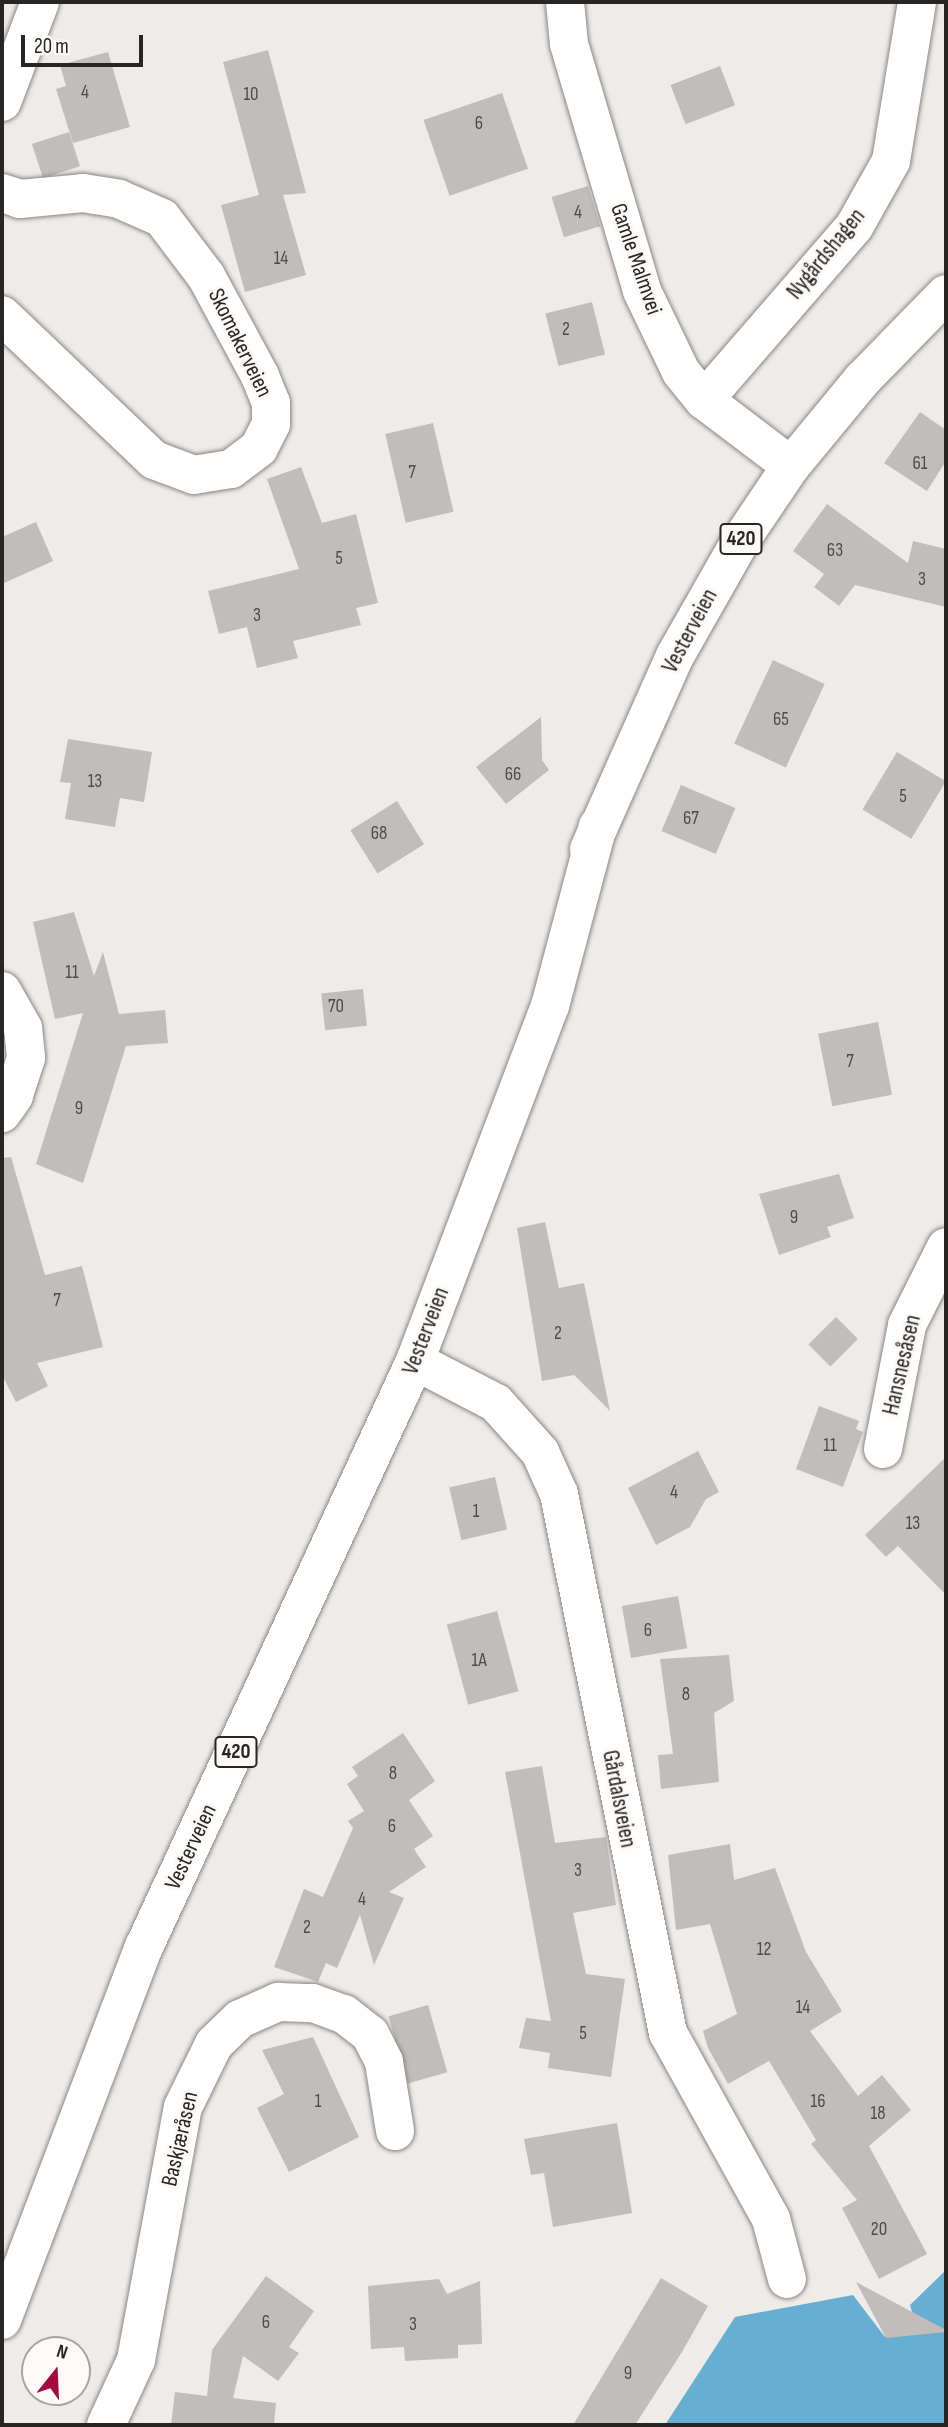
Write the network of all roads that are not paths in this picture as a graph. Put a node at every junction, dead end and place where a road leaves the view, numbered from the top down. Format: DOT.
graph roads {
  1 [pos="40,2"];
  2 [pos="565,2"];
  3 [pos="917,2"];
  4 [pos="2,102"];
  5 [pos="2,193"];
  6 [pos="946,294"];
  7 [pos="2,315"];
  8 [pos="704,400"];
  9 [pos="792,466"];
  10 [pos="2,990"];
  11 [pos="2,1113"];
  12 [pos="946,1247"];
  13 [pos="415,1361"];
  14 [pos="883,1449"];
  15 [pos="395,2131"];
  16 [pos="787,2279"];
  17 [pos="2,2320"];
  18 [pos="106,2425"];
  1 -- 4 [label="street"];
  2 -- 8 [label="street, Gamle Malmvei"];
  3 -- 8 [label="street, Nygårdshagen"];
  5 -- 7 [label="street, Skomakerveien"];
  6 -- 9 [label="street, Vesterveien / 420"];
  8 -- 9 [label="street, Gamle Malmvei"];
  9 -- 13 [label="street, Vesterveien / 420"];
  10 -- 11 [label="street"];
  12 -- 14 [label="street, Hansnesåsen"];
  13 -- 16 [label="street, Gårdalsveien"];
  13 -- 17 [label="street, Vesterveien / 420"];
  15 -- 18 [label="street, Baskjæråsen"];
}
